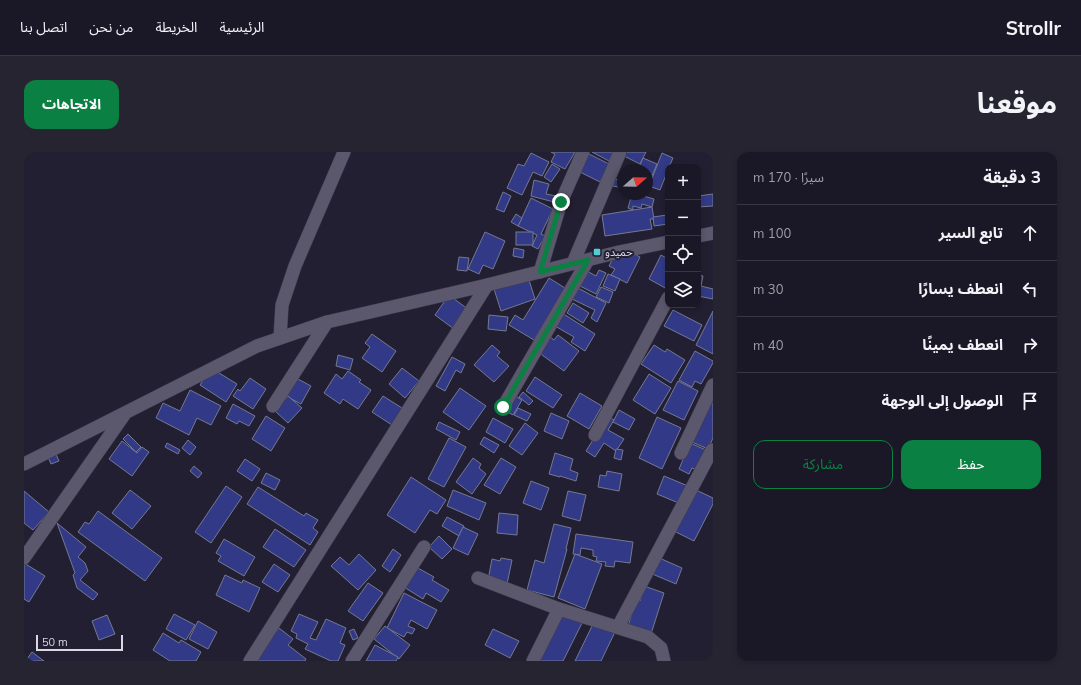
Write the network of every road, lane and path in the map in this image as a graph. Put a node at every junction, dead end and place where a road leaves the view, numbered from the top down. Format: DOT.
graph roads {
  1 [pos="344,152"];
  2 [pos="583,152"];
  3 [pos="620,152"];
  4 [pos="665,243"];
  5 [pos="588,260"];
  6 [pos="573,263"];
  7 [pos="540,272"];
  8 [pos="487,285"];
  9 [pos="665,304"];
  10 [pos="327,322"];
  11 [pos="280,338"];
  12 [pos="713,384"];
  13 [pos="273,406"];
  14 [pos="503,407"];
  15 [pos="125,413"];
  16 [pos="595,435"];
  17 [pos="712,450"];
  18 [pos="681,453"];
  19 [pos="24,464"];
  20 [pos="424,547"];
  21 [pos="24,558"];
  22 [pos="478,578"];
  23 [pos="560,609"];
  24 [pos="618,627"];
  25 [pos="250,661"];
  26 [pos="352,661"];
  27 [pos="533,661"];
  28 [pos="664,661"];
  1 -- 11 [label="street"];
  2 -- 7 [label="street"];
  3 -- 6 [label="street"];
  4 -- 5 [label="street"];
  5 -- 6 [label="street"];
  5 -- 14 [label="street"];
  6 -- 7 [label="street"];
  7 -- 8 [label="street"];
  8 -- 10 [label="street"];
  8 -- 25 [label="street"];
  9 -- 16 [label="street"];
  10 -- 11 [label="street"];
  10 -- 13 [label="street"];
  11 -- 15 [label="street"];
  12 -- 18 [label="street"];
  15 -- 19 [label="street"];
  15 -- 21 [label="street"];
  17 -- 24 [label="street"];
  20 -- 26 [label="street"];
  22 -- 23 [label="street"];
  23 -- 24 [label="street"];
  23 -- 27 [label="street"];
  24 -- 28 [label="street"];
}
